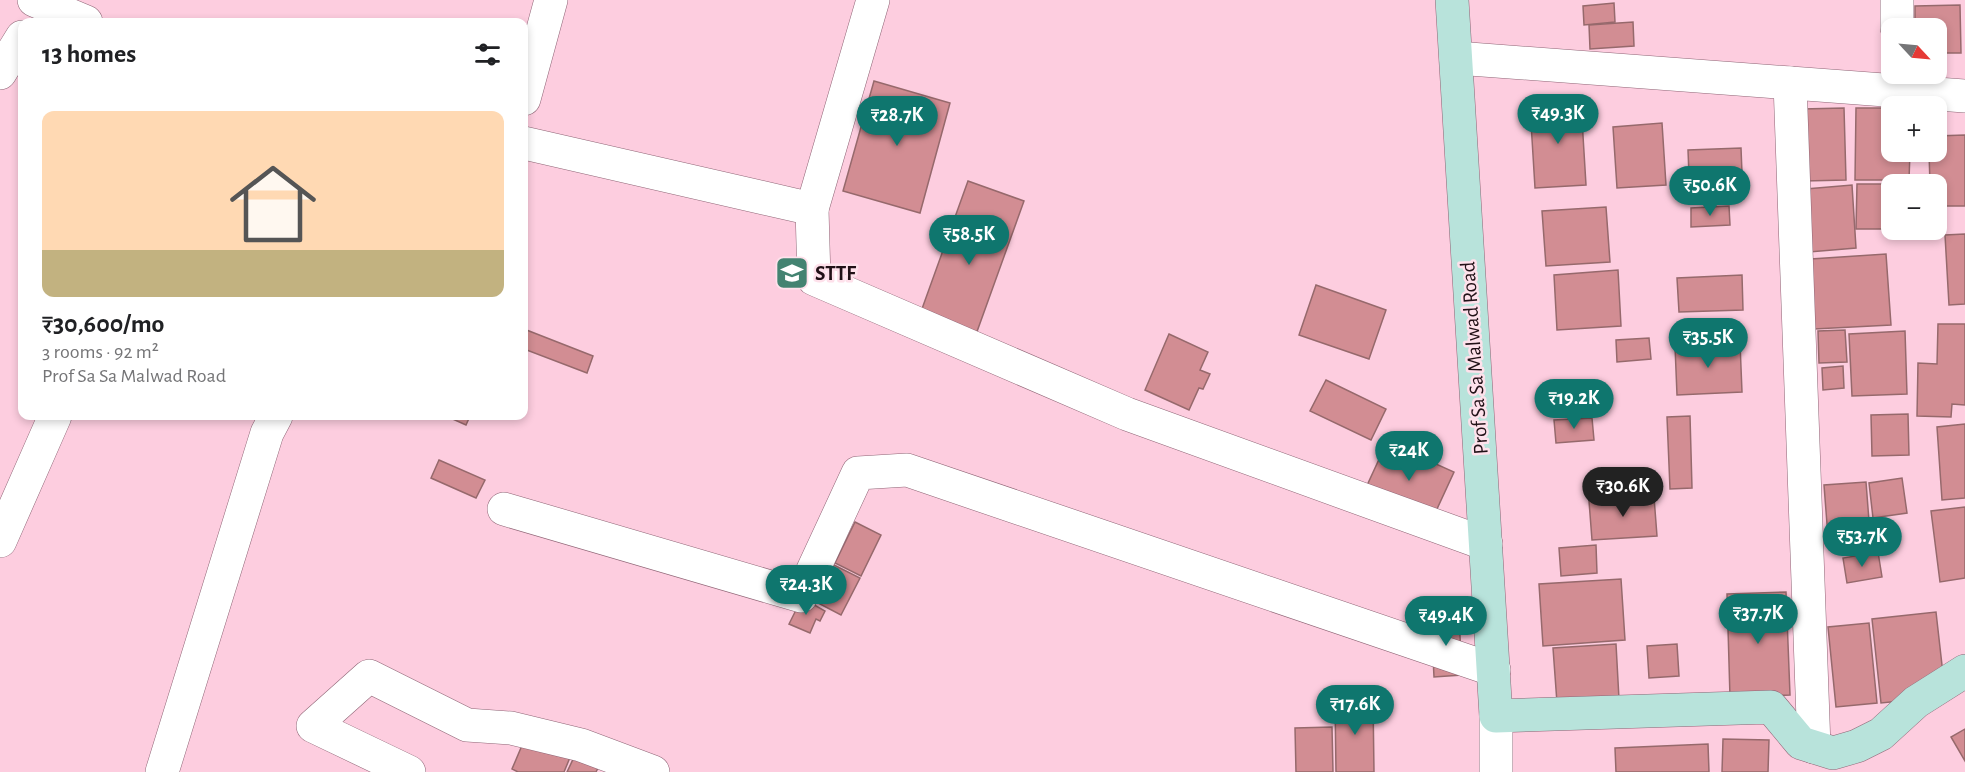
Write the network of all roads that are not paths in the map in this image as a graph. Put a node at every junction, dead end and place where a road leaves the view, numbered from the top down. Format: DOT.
graph roads {
  1 [pos="551,0"];
  2 [pos="873,0"];
  3 [pos="1452,0"];
  4 [pos="1898,0"];
  5 [pos="38,6"];
  6 [pos="74,18"];
  7 [pos="1897,18"];
  8 [pos="18,44"];
  9 [pos="1456,58"];
  10 [pos="0,73"];
  11 [pos="1881,82"];
  12 [pos="1790,83"];
  13 [pos="528,84"];
  14 [pos="1906,84"];
  15 [pos="1965,96"];
  16 [pos="528,144"];
  17 [pos="812,209"];
  18 [pos="53,420"];
  19 [pos="274,420"];
  20 [pos="504,509"];
  21 [pos="0,541"];
  22 [pos="1486,544"];
  23 [pos="1494,670"];
  24 [pos="1965,671"];
  25 [pos="1496,716"];
  26 [pos="1814,747"];
  27 [pos="162,772"];
  28 [pos="409,772"];
  29 [pos="653,772"];
  30 [pos="1496,772"];
  1 -- 13 [label="street"];
  2 -- 17 [label="street"];
  3 -- 9 [label="street, Prof Sa Sa Malwad Road"];
  4 -- 7 [label="street"];
  5 -- 6 [label="street"];
  8 -- 10 [label="street"];
  9 -- 12 [label="street"];
  9 -- 22 [label="street, Prof Sa Sa Malwad Road"];
  11 -- 12 [label="street"];
  12 -- 26 [label="street"];
  14 -- 15 [label="street"];
  16 -- 17 [label="street"];
  17 -- 22 [label="street"];
  18 -- 21 [label="street"];
  19 -- 27 [label="street"];
  20 -- 23 [label="street"];
  22 -- 23 [label="street, Prof Sa Sa Malwad Road"];
  23 -- 25 [label="street, Prof Sa Sa Malwad Road"];
  24 -- 26 [label="street"];
  25 -- 26 [label="street"];
  25 -- 30 [label="street"];
  28 -- 29 [label="street"];
}
